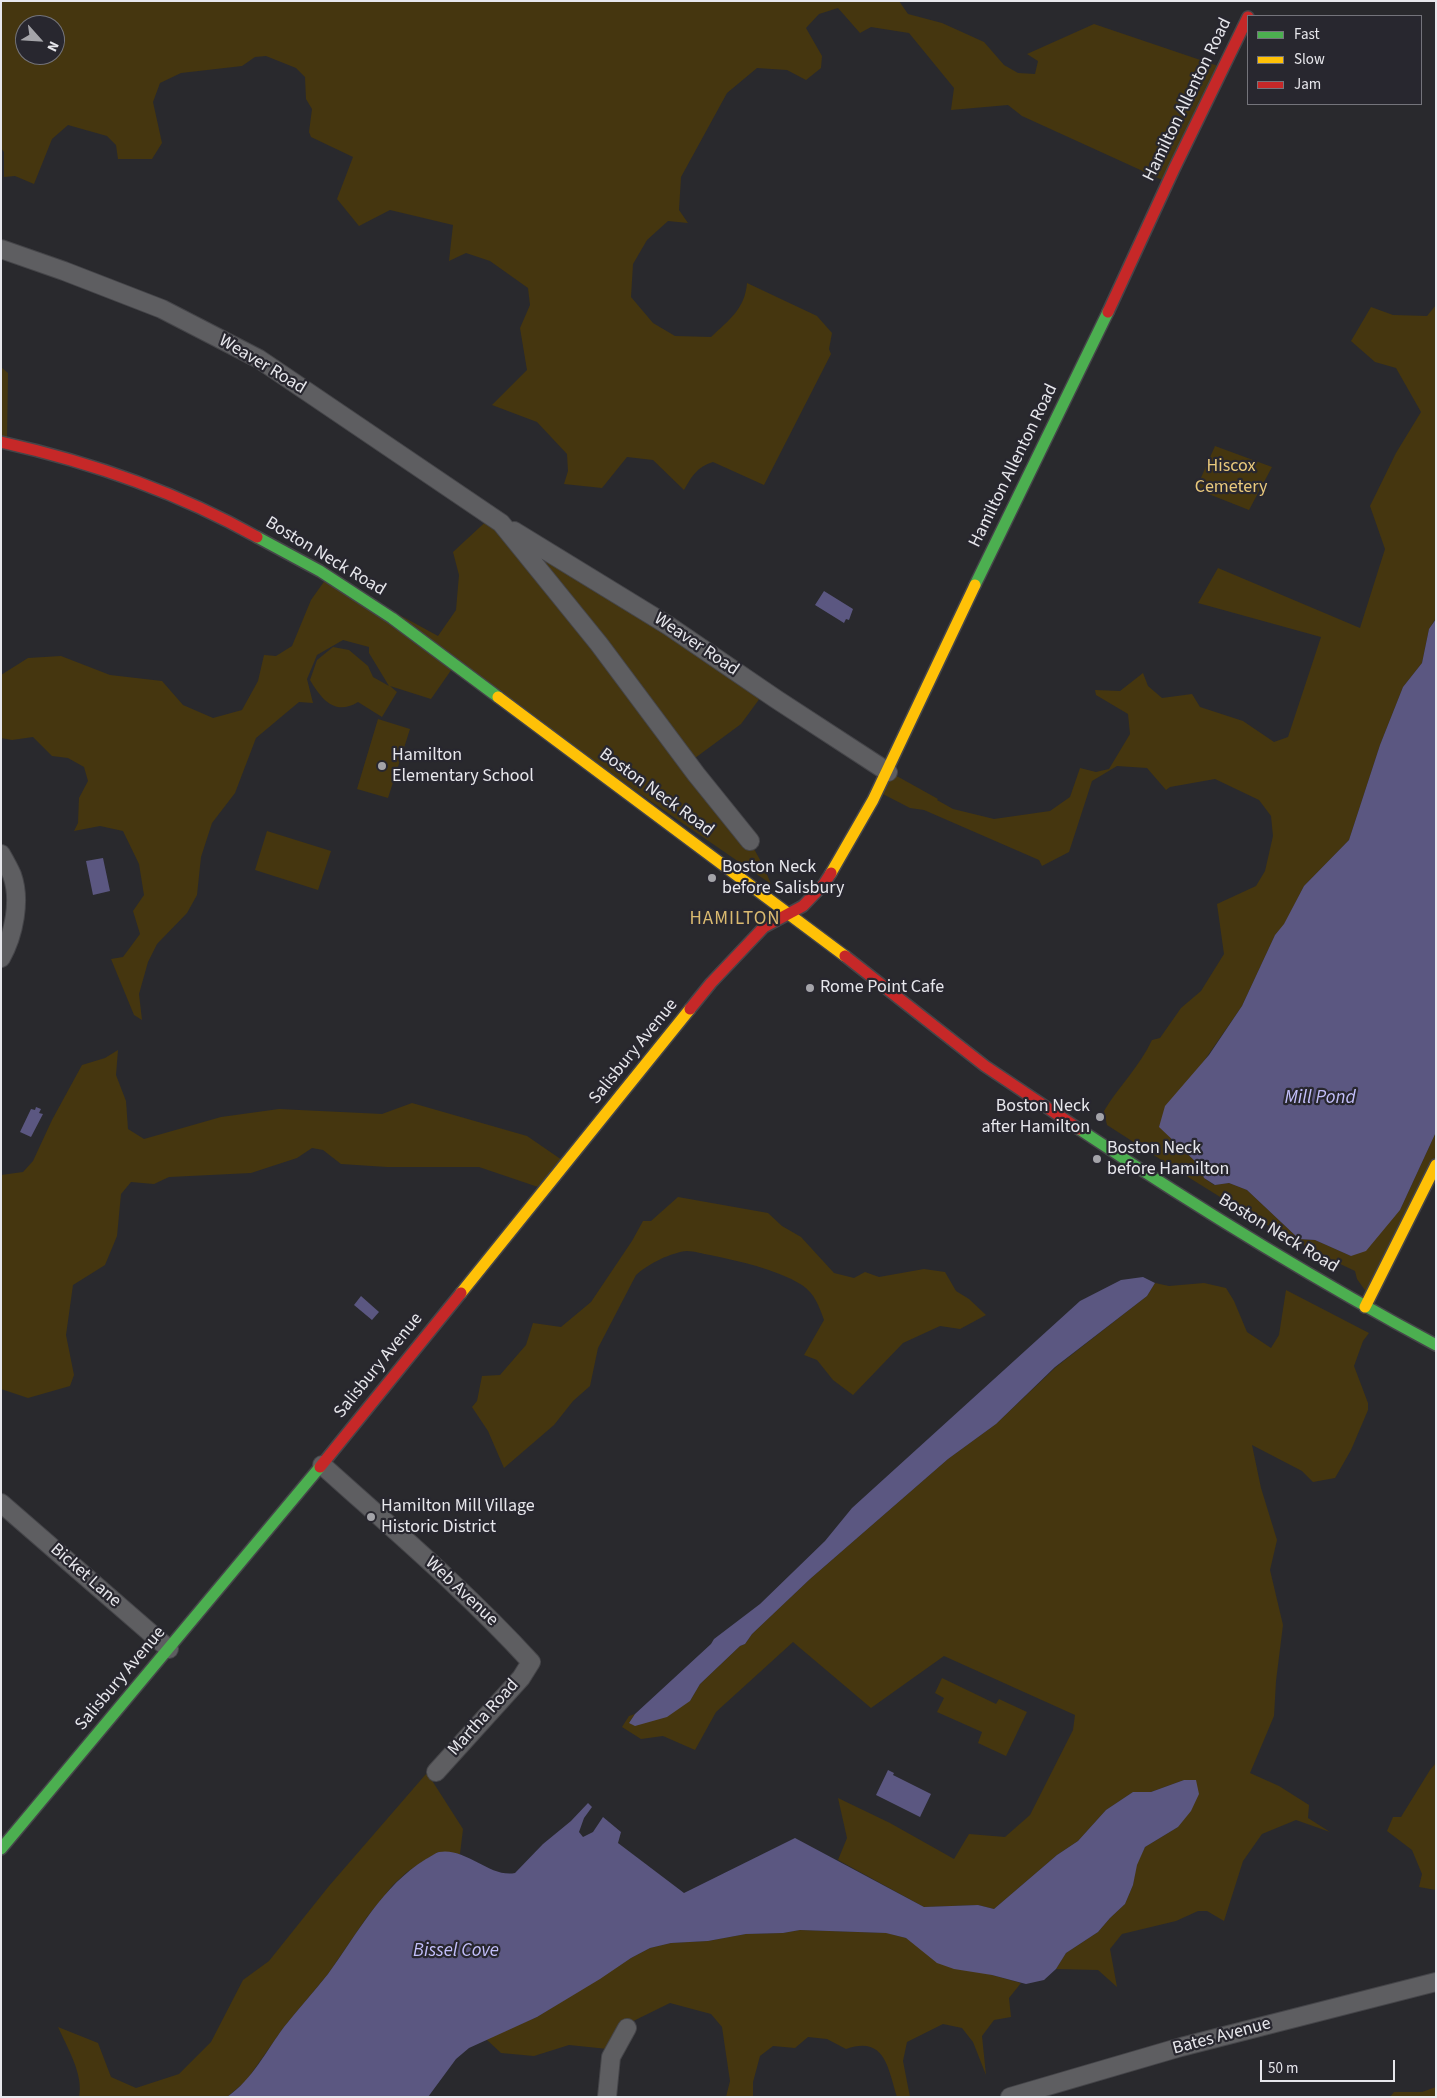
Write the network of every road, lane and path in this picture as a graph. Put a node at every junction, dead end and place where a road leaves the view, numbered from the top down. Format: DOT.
graph roads {
  1 [pos="1247,20"];
  2 [pos="1,250"];
  3 [pos="1,442"];
  4 [pos="501,523"];
  5 [pos="888,772"];
  6 [pos="750,841"];
  7 [pos="1,854"];
  8 [pos="790,914"];
  9 [pos="1,958"];
  10 [pos="1436,1165"];
  11 [pos="1365,1307"];
  12 [pos="1436,1346"];
  13 [pos="322,1465"];
  14 [pos="1,1503"];
  15 [pos="169,1649"];
  16 [pos="531,1662"];
  17 [pos="436,1772"];
  18 [pos="1,1849"];
  19 [pos="1436,1982"];
  20 [pos="628,2028"];
  21 [pos="607,2097"];
  22 [pos="1010,2097"];
  1 -- 5 [label="street, Hamilton Allenton Road"];
  2 -- 4 [label="street, Weaver Road"];
  3 -- 8 [label="street, Boston Neck Road"];
  4 -- 5 [label="street, Weaver Road"];
  4 -- 6 [label="street, Weaver Road"];
  5 -- 8 [label="street, Hamilton Allenton Road"];
  7 -- 9 [label="street"];
  8 -- 11 [label="street, Boston Neck Road"];
  8 -- 13 [label="street, Salisbury Avenue"];
  10 -- 11 [label="street"];
  11 -- 12 [label="street, Boston Neck Road"];
  13 -- 15 [label="street, Salisbury Avenue"];
  13 -- 16 [label="street, Web Avenue"];
  14 -- 15 [label="street, Bicket Lane"];
  15 -- 18 [label="street, Salisbury Avenue"];
  16 -- 17 [label="street, Martha Road"];
  19 -- 22 [label="street, Bates Avenue"];
  20 -- 21 [label="street"];
}
